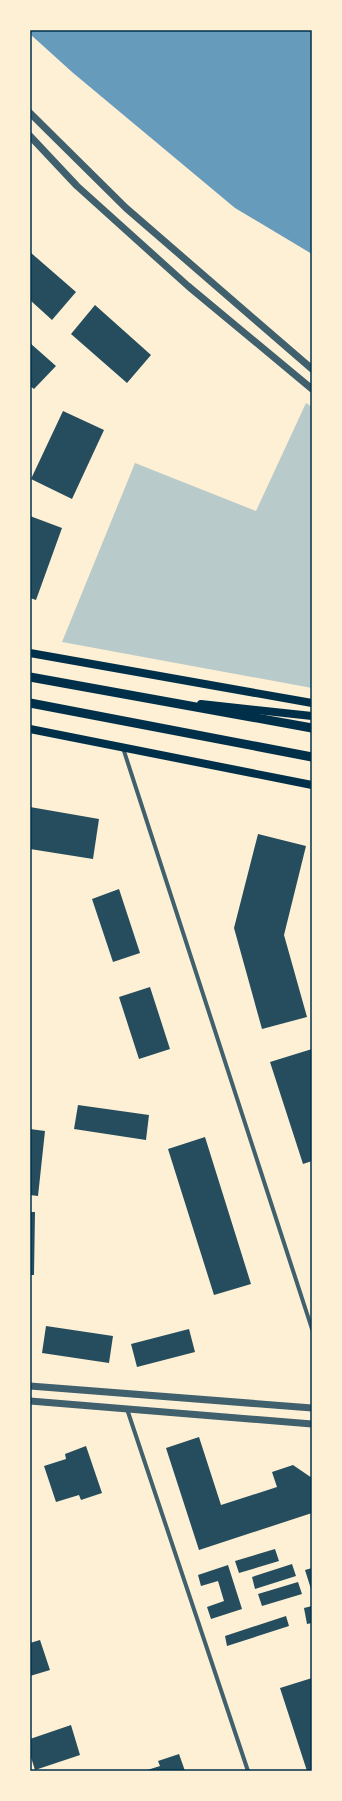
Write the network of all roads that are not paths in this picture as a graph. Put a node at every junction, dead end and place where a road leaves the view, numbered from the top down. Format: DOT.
graph roads {
  1 [pos="30,113"];
  2 [pos="30,136"];
  3 [pos="312,369"];
  4 [pos="312,389"];
  5 [pos="30,652"];
  6 [pos="30,677"];
  7 [pos="159,700"];
  8 [pos="30,703"];
  9 [pos="312,703"];
  10 [pos="312,716"];
  11 [pos="312,728"];
  12 [pos="30,729"];
  13 [pos="123,748"];
  14 [pos="312,757"];
  15 [pos="312,785"];
  16 [pos="312,1329"];
  17 [pos="30,1386"];
  18 [pos="30,1400"];
  19 [pos="127,1408"];
  20 [pos="312,1408"];
  21 [pos="312,1424"];
  22 [pos="248,1771"];
  1 -- 3 [label="street"];
  2 -- 4 [label="street"];
  5 -- 9 [label="main road"];
  6 -- 7 [label="highway"];
  7 -- 10 [label="main road"];
  7 -- 11 [label="highway"];
  8 -- 14 [label="highway"];
  12 -- 13 [label="main road"];
  13 -- 15 [label="main road"];
  13 -- 16 [label="street"];
  17 -- 20 [label="street"];
  18 -- 19 [label="street"];
  19 -- 21 [label="street"];
  19 -- 22 [label="street"];
}
